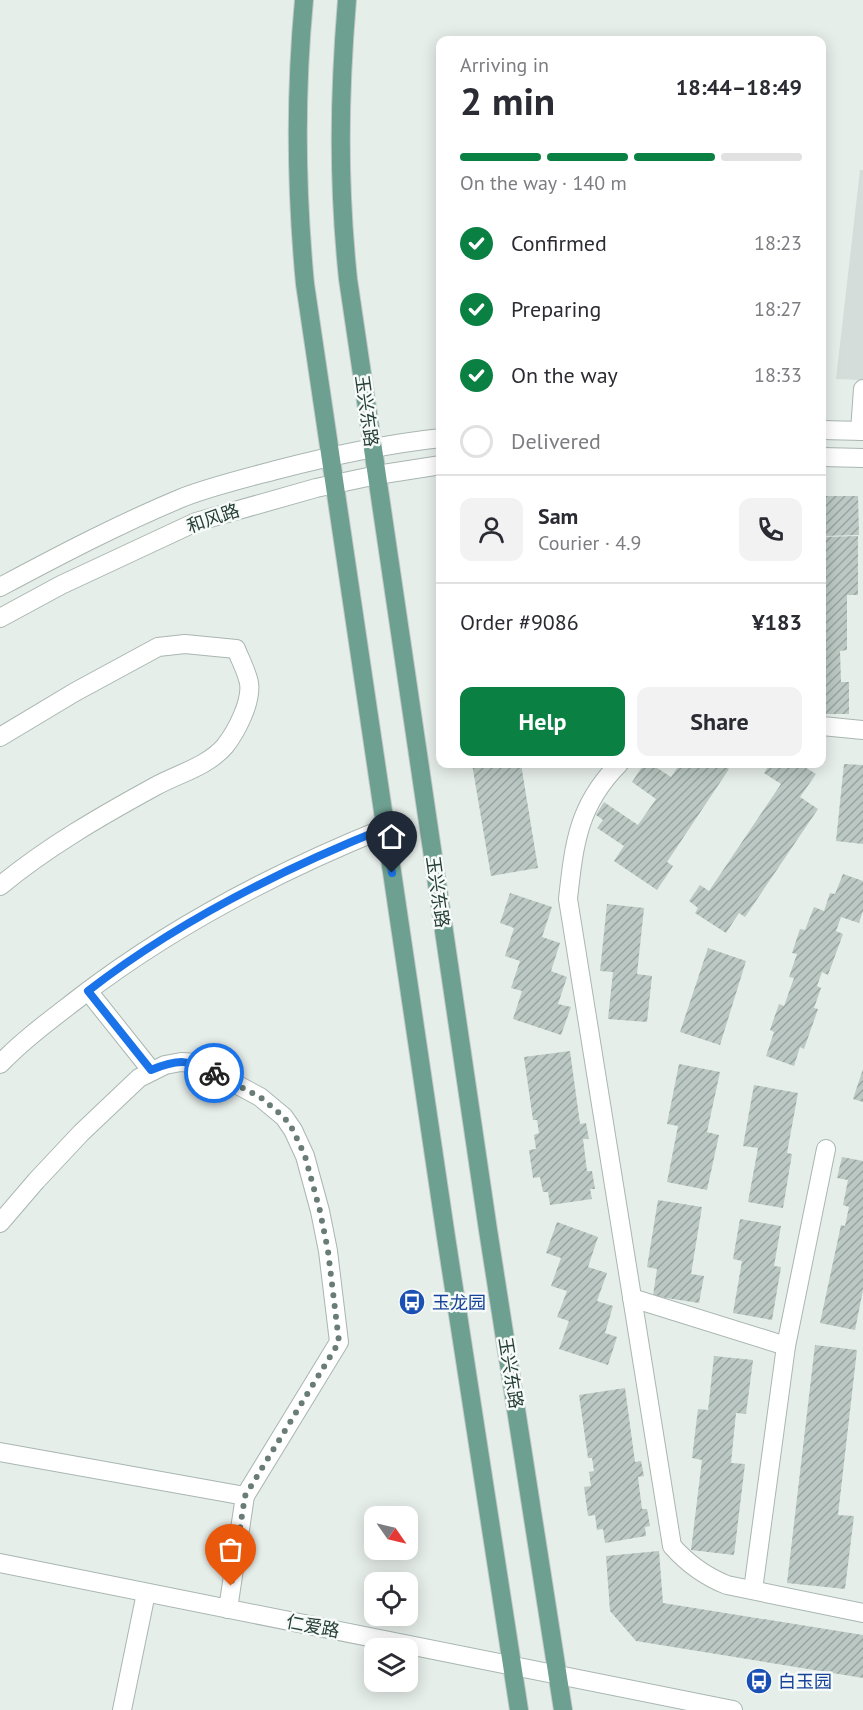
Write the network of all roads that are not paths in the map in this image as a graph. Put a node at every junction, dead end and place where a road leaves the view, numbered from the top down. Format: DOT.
graph roads {
  1 [pos="304,0"];
  2 [pos="347,0"];
  3 [pos="863,389"];
  4 [pos="826,430"];
  5 [pos="861,431"];
  6 [pos="436,439"];
  7 [pos="373,448"];
  8 [pos="330,457"];
  9 [pos="826,457"];
  10 [pos="863,458"];
  11 [pos="436,466"];
  12 [pos="377,475"];
  13 [pos="334,484"];
  14 [pos="0,586"];
  15 [pos="0,618"];
  16 [pos="826,726"];
  17 [pos="863,730"];
  18 [pos="0,737"];
  19 [pos="611,768"];
  20 [pos="385,828"];
  21 [pos="0,886"];
  22 [pos="88,991"];
  23 [pos="0,1064"];
  24 [pos="151,1070"];
  25 [pos="826,1149"];
  26 [pos="0,1223"];
  27 [pos="632,1298"];
  28 [pos="786,1346"];
  29 [pos="0,1452"];
  30 [pos="245,1496"];
  31 [pos="0,1563"];
  32 [pos="753,1590"];
  33 [pos="146,1593"];
  34 [pos="228,1609"];
  35 [pos="863,1613"];
  36 [pos="512,1666"];
  37 [pos="557,1675"];
  38 [pos="122,1710"];
  39 [pos="519,1710"];
  40 [pos="563,1710"];
  41 [pos="733,1710"];
  1 -- 8 [label="main road"];
  2 -- 7 [label="main road, 玉兴东路"];
  3 -- 5 [label="street"];
  4 -- 5 [label="street"];
  6 -- 7 [label="street, 和风路"];
  7 -- 8 [label="street, 和风路"];
  7 -- 12 [label="main road, 玉兴东路"];
  8 -- 13 [label="main road"];
  8 -- 14 [label="street, 和风路"];
  9 -- 10 [label="street"];
  11 -- 12 [label="street, 和风路"];
  12 -- 13 [label="street, 和风路"];
  12 -- 37 [label="main road, 玉兴东路"];
  13 -- 15 [label="street, 和风路"];
  13 -- 20 [label="main road"];
  16 -- 17 [label="street"];
  18 -- 21 [label="street"];
  19 -- 27 [label="street"];
  20 -- 22 [label="street"];
  20 -- 36 [label="main road"];
  22 -- 23 [label="street"];
  22 -- 24 [label="street"];
  24 -- 26 [label="street"];
  24 -- 30 [label="street"];
  25 -- 28 [label="street"];
  27 -- 28 [label="street"];
  27 -- 32 [label="street"];
  28 -- 32 [label="street"];
  29 -- 30 [label="street"];
  30 -- 34 [label="street"];
  31 -- 33 [label="street, 仁爱路"];
  32 -- 35 [label="street"];
  33 -- 34 [label="street, 仁爱路"];
  33 -- 38 [label="street"];
  34 -- 36 [label="street, 仁爱路"];
  36 -- 37 [label="street, 仁爱路"];
  36 -- 39 [label="main road"];
  37 -- 40 [label="main road, 玉兴东路"];
  37 -- 41 [label="street, 仁爱路"];
}
